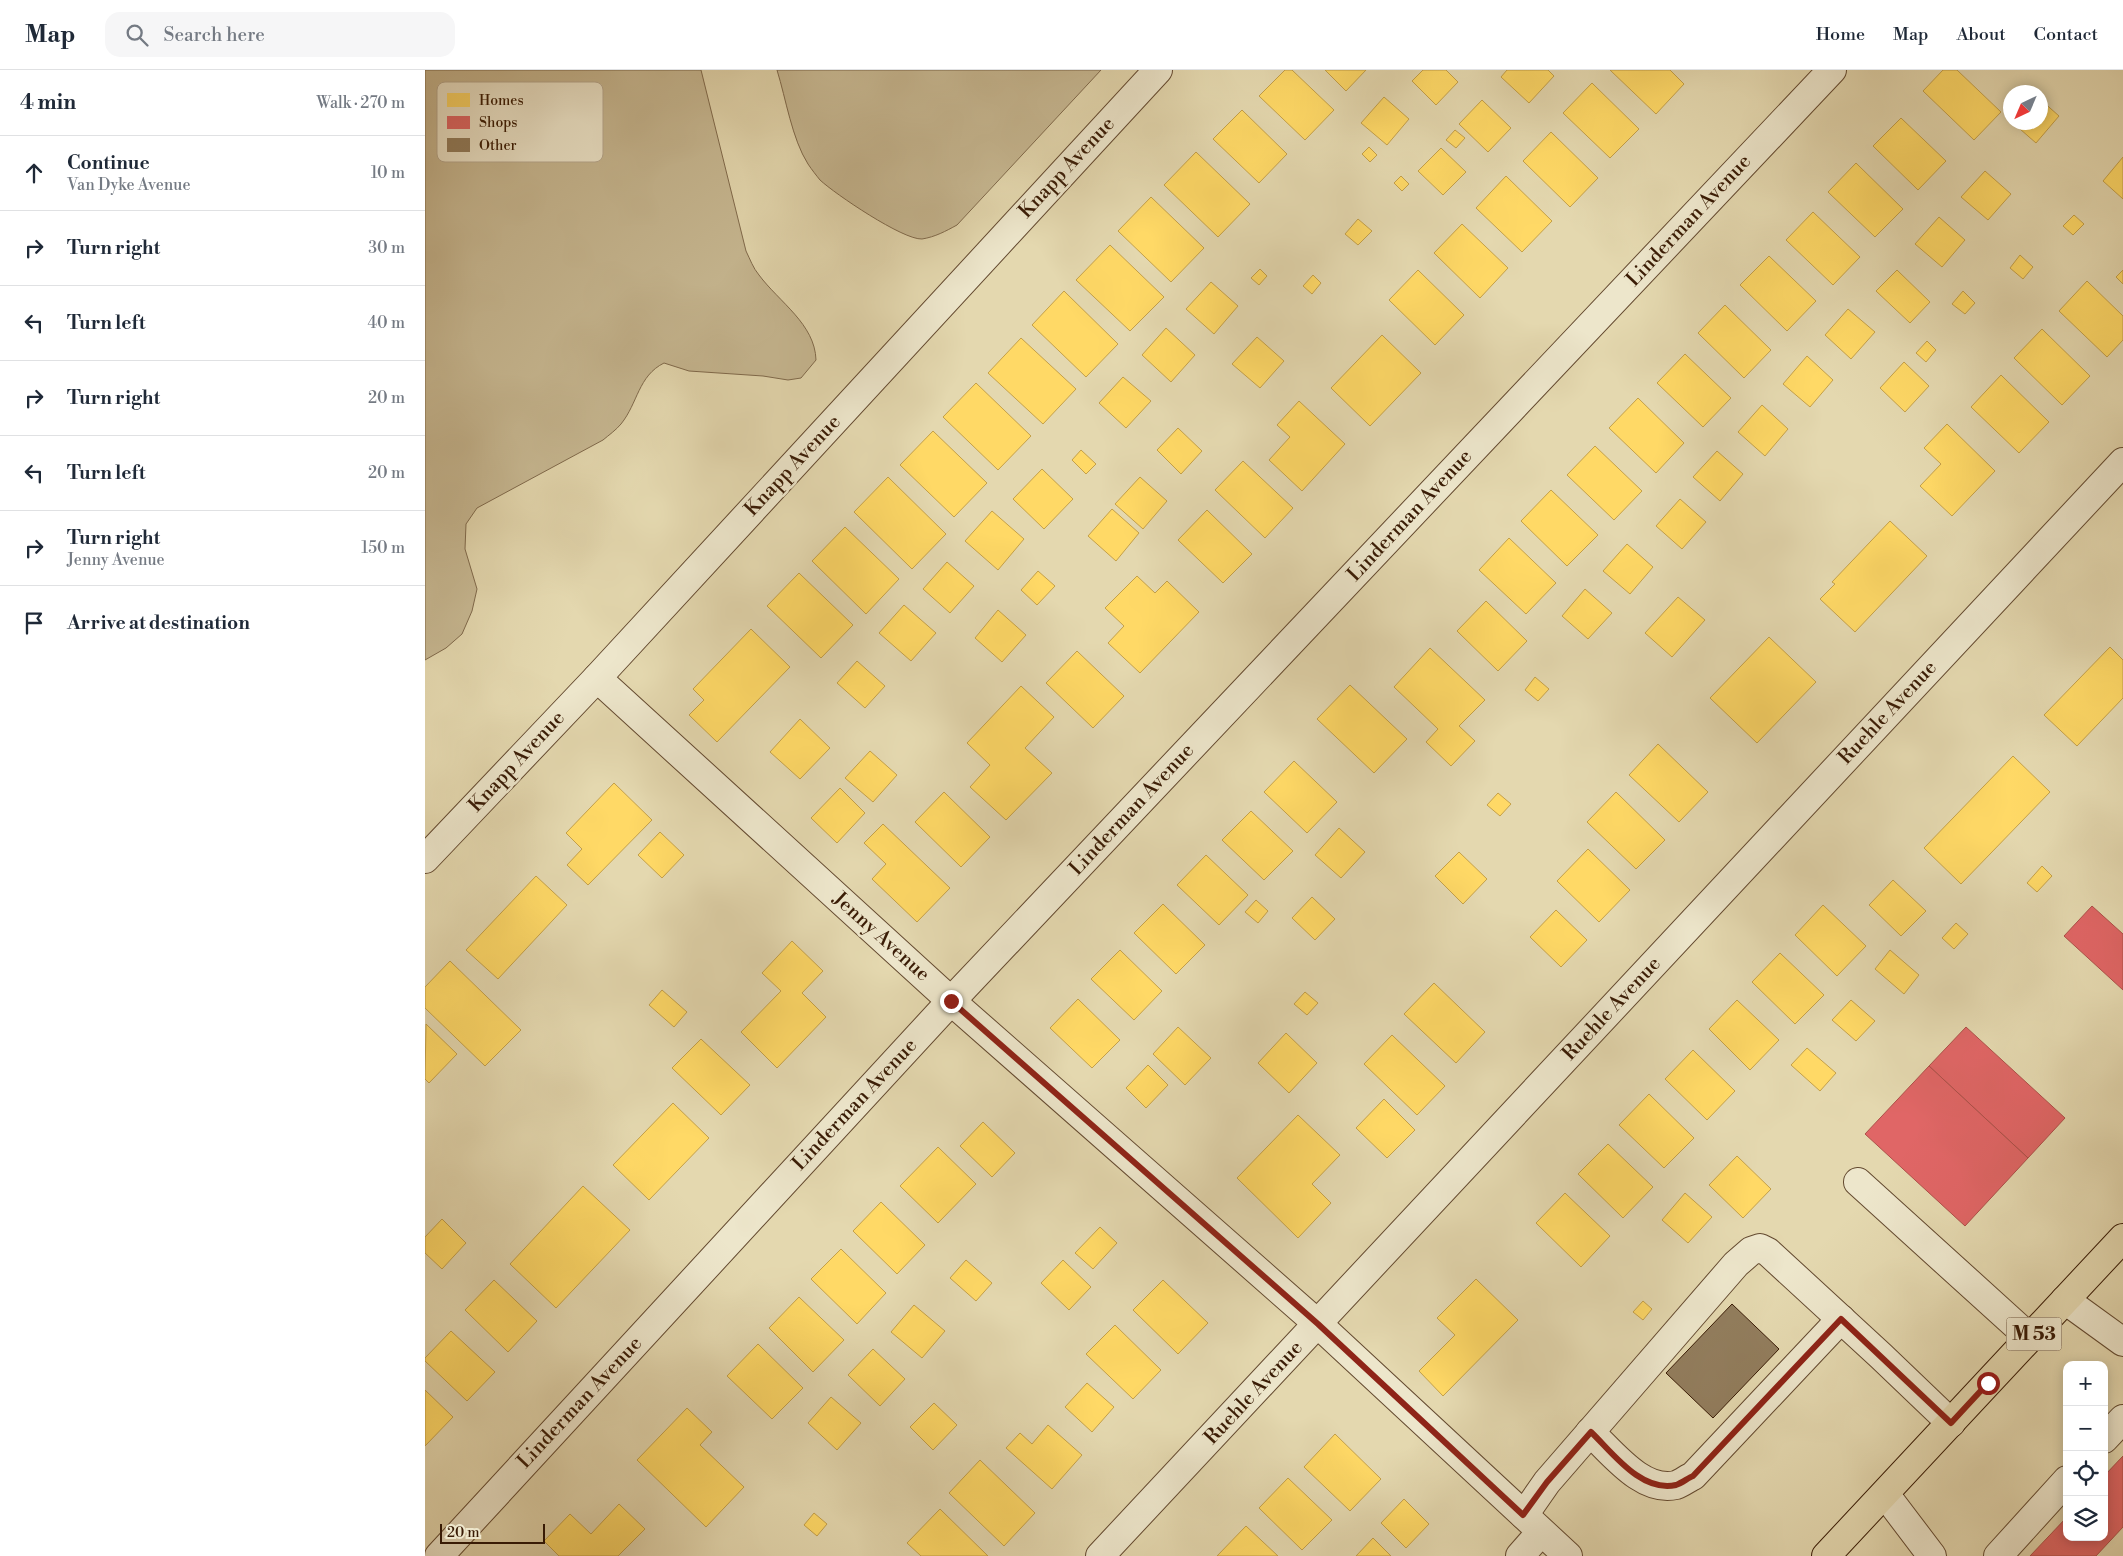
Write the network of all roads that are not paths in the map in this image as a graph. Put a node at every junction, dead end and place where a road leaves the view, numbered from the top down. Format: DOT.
graph roads {
  1 [pos="1158,70"];
  2 [pos="1832,70"];
  3 [pos="2123,462"];
  4 [pos="597,678"];
  5 [pos="425,859"];
  6 [pos="951,1001"];
  7 [pos="1858,1182"];
  8 [pos="2123,1238"];
  9 [pos="2065,1300"];
  10 [pos="1841,1319"];
  11 [pos="1318,1324"];
  12 [pos="2030,1338"];
  13 [pos="2123,1342"];
  14 [pos="2123,1419"];
  15 [pos="1951,1423"];
  16 [pos="1591,1432"];
  17 [pos="2108,1435"];
  18 [pos="2063,1484"];
  19 [pos="1885,1494"];
  20 [pos="1532,1523"];
  21 [pos="439,1556"];
  22 [pos="1101,1556"];
  23 [pos="1520,1556"];
  24 [pos="1568,1556"];
  25 [pos="1826,1556"];
  26 [pos="1932,1556"];
  27 [pos="1998,1556"];
  1 -- 4 [label="street, Knapp Avenue"];
  2 -- 6 [label="street, Linderman Avenue"];
  3 -- 11 [label="street, Ruehle Avenue"];
  4 -- 5 [label="street, Knapp Avenue"];
  4 -- 6 [label="street, Jenny Avenue"];
  6 -- 11 [label="street, Jenny Avenue"];
  6 -- 21 [label="street, Linderman Avenue"];
  7 -- 12 [label="street"];
  8 -- 9 [label="main road, M 53"];
  9 -- 12 [label="main road, M 53"];
  9 -- 13 [label="street"];
  10 -- 15 [label="street"];
  10 -- 16 [label="street"];
  10 -- 16 [label="street"];
  11 -- 20 [label="street, Jenny Avenue"];
  11 -- 22 [label="street, Ruehle Avenue"];
  12 -- 15 [label="main road, M 53"];
  14 -- 17 [label="street"];
  15 -- 19 [label="main road, M 53"];
  16 -- 20 [label="street"];
  18 -- 27 [label="street"];
  19 -- 25 [label="main road, M 53"];
  19 -- 26 [label="street"];
  20 -- 23 [label="street"];
  20 -- 24 [label="street, Jenny Avenue"];
}
